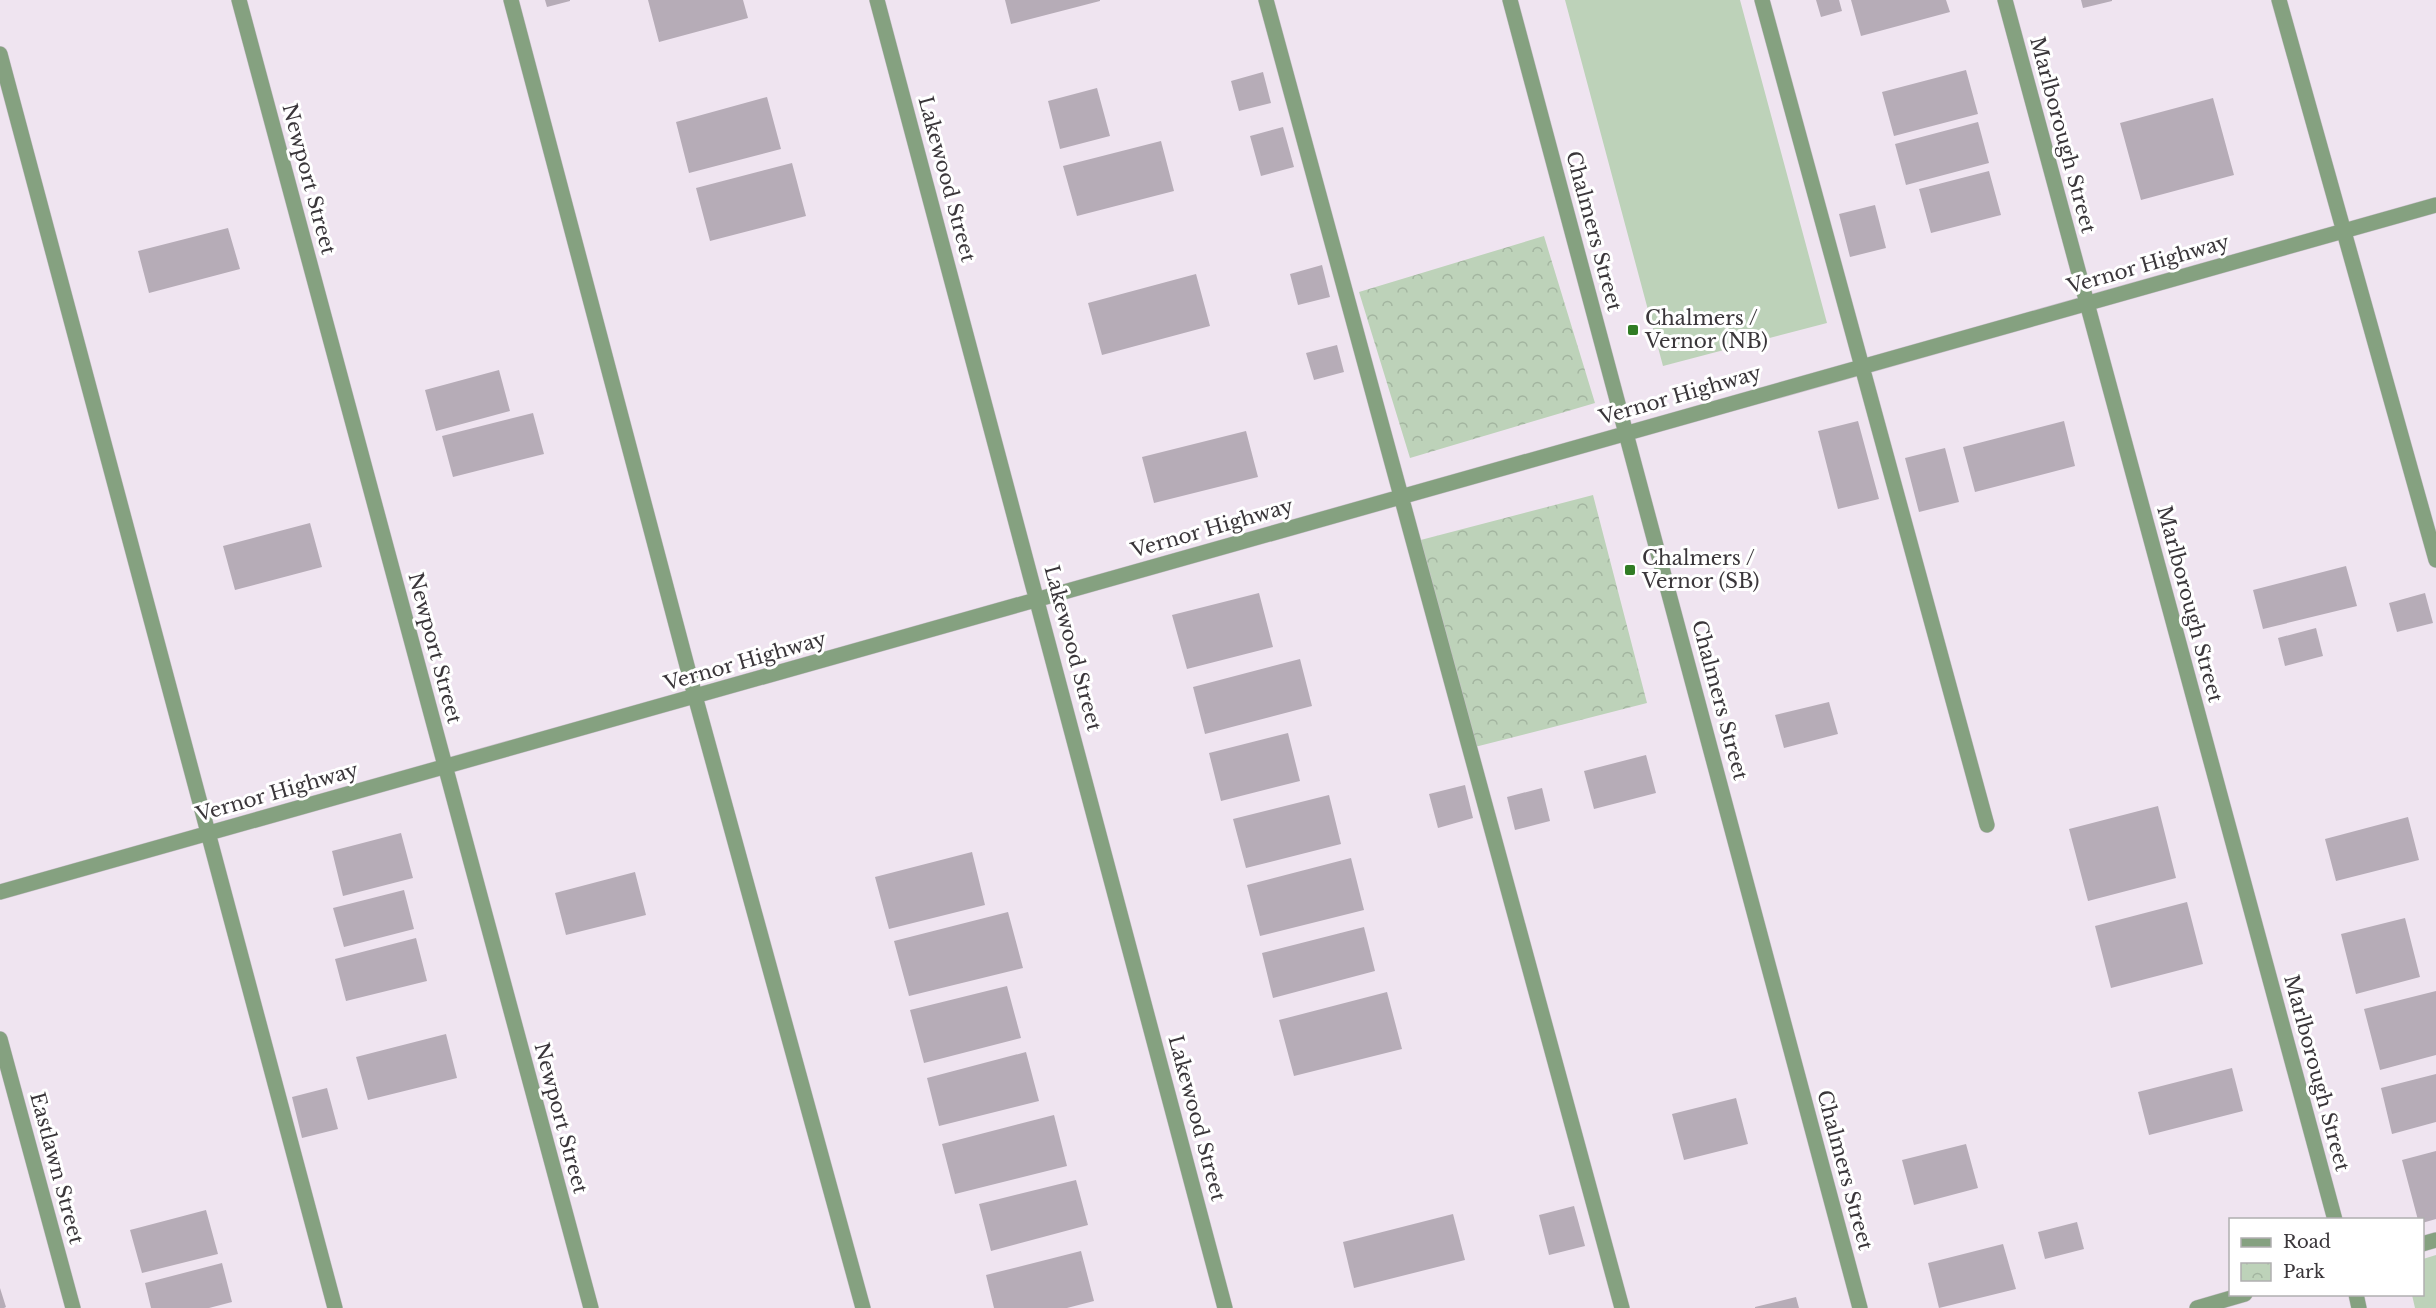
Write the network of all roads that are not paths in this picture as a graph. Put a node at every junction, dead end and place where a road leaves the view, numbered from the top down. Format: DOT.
graph roads {
  1 [pos="239,0"];
  2 [pos="511,0"];
  3 [pos="877,0"];
  4 [pos="1266,0"];
  5 [pos="1510,0"];
  6 [pos="1762,0"];
  7 [pos="2005,0"];
  8 [pos="2279,0"];
  9 [pos="0,54"];
  10 [pos="2436,205"];
  11 [pos="2343,231"];
  12 [pos="2087,303"];
  13 [pos="1860,366"];
  14 [pos="1627,432"];
  15 [pos="1401,496"];
  16 [pos="2436,560"];
  17 [pos="1038,600"];
  18 [pos="695,696"];
  19 [pos="446,767"];
  20 [pos="1987,825"];
  21 [pos="209,833"];
  22 [pos="0,892"];
  23 [pos="0,1039"];
  24 [pos="2334,1218"];
  25 [pos="2238,1296"];
  26 [pos="73,1308"];
  27 [pos="334,1308"];
  28 [pos="591,1308"];
  29 [pos="863,1308"];
  30 [pos="1225,1308"];
  31 [pos="1622,1308"];
  32 [pos="1860,1308"];
  33 [pos="2197,1308"];
  1 -- 19 [label="street, Newport Street"];
  2 -- 18 [label="street"];
  3 -- 17 [label="street, Lakewood Street"];
  4 -- 15 [label="street"];
  5 -- 14 [label="street, Chalmers Street"];
  6 -- 13 [label="street"];
  7 -- 12 [label="street, Marlborough Street"];
  8 -- 11 [label="street"];
  9 -- 21 [label="street"];
  10 -- 11 [label="street, Vernor Highway"];
  11 -- 12 [label="street, Vernor Highway"];
  11 -- 16 [label="street"];
  12 -- 13 [label="street, Vernor Highway"];
  12 -- 24 [label="street, Marlborough Street"];
  13 -- 14 [label="street, Vernor Highway"];
  13 -- 20 [label="street"];
  14 -- 15 [label="street, Vernor Highway"];
  14 -- 32 [label="street, Chalmers Street"];
  15 -- 17 [label="street, Vernor Highway"];
  15 -- 31 [label="street"];
  17 -- 18 [label="street, Vernor Highway"];
  17 -- 30 [label="street, Lakewood Street"];
  18 -- 19 [label="street, Vernor Highway"];
  18 -- 29 [label="street"];
  19 -- 21 [label="street, Vernor Highway"];
  19 -- 28 [label="street, Newport Street"];
  21 -- 22 [label="street, Vernor Highway"];
  21 -- 27 [label="street"];
  23 -- 26 [label="street, Eastlawn Street"];
  25 -- 33 [label="street"];
}
